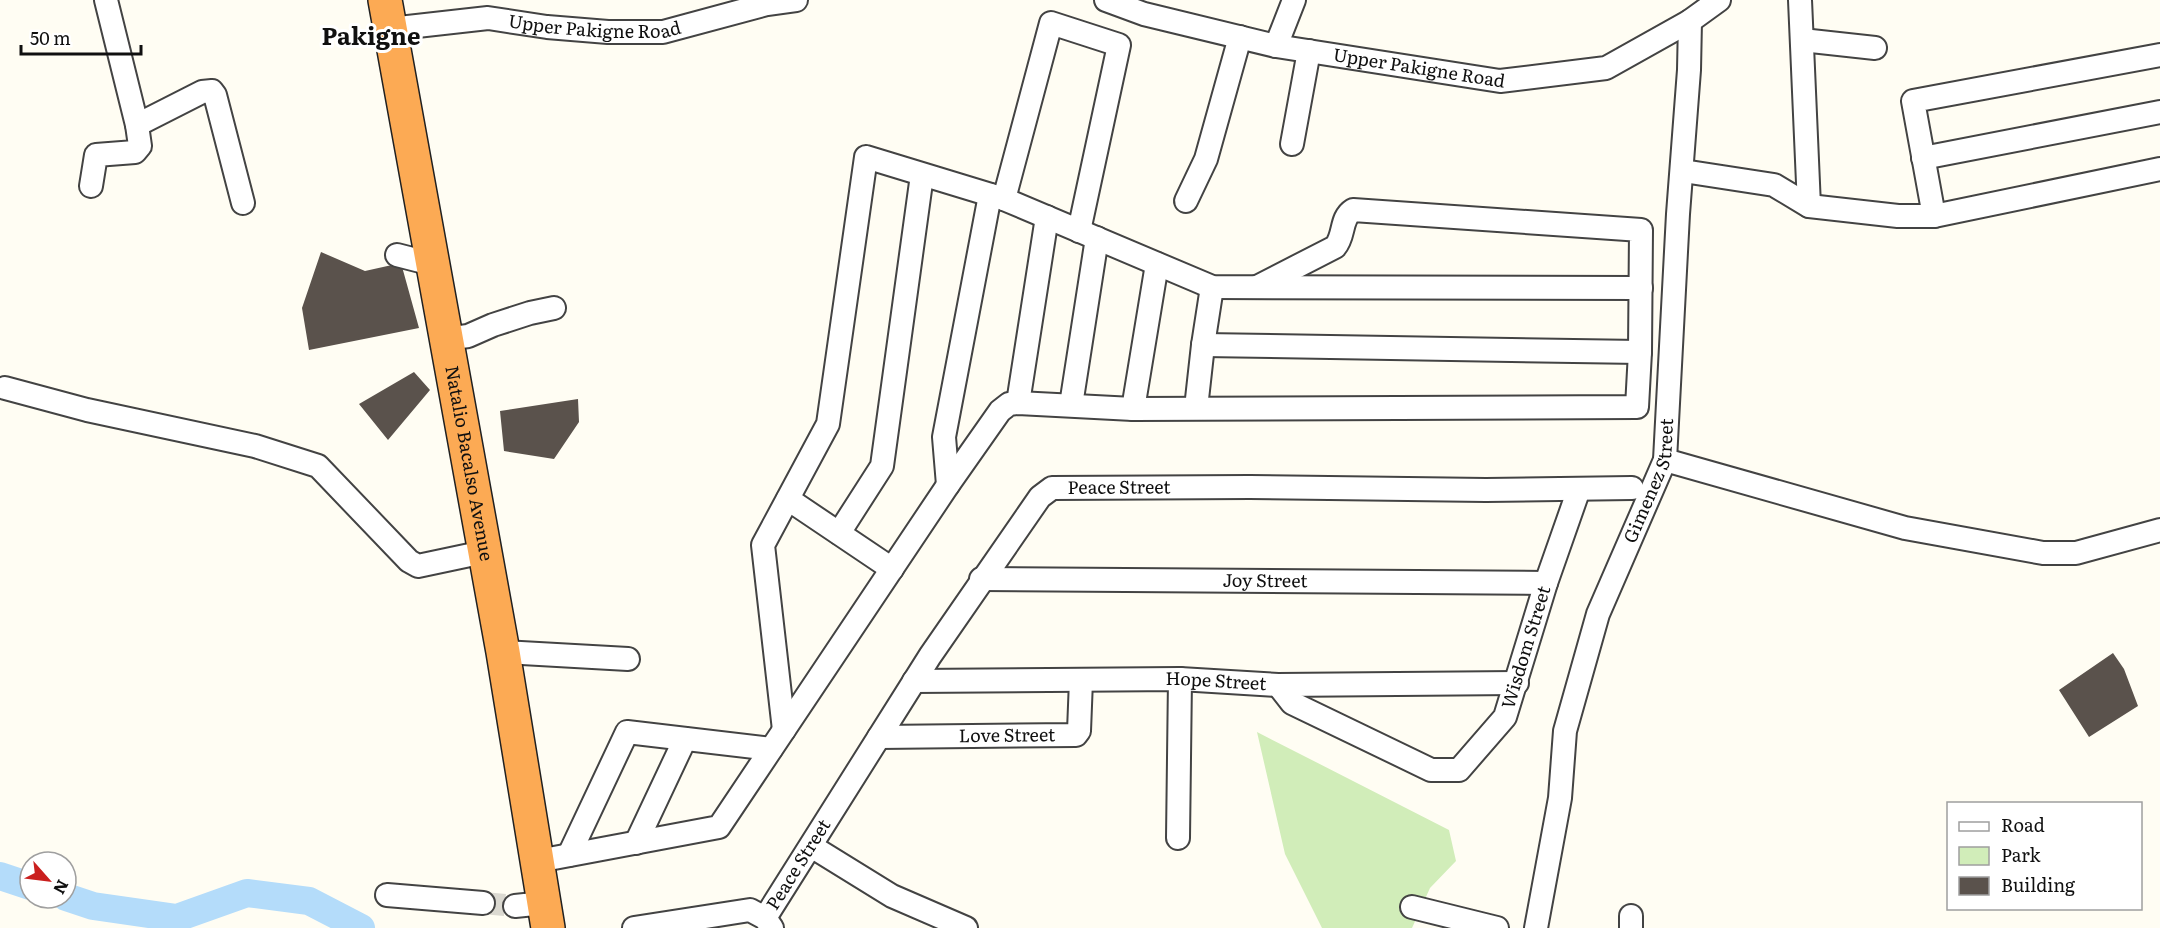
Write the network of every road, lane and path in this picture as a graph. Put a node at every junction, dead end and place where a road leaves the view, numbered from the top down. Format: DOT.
graph roads {
  1 [pos="106,0"];
  2 [pos="796,0"];
  3 [pos="1106,0"];
  4 [pos="1294,0"];
  5 [pos="1719,0"];
  6 [pos="1800,0"];
  7 [pos="1146,7"];
  8 [pos="715,9"];
  9 [pos="387,15"];
  10 [pos="1690,21"];
  11 [pos="1240,37"];
  12 [pos="1802,40"];
  13 [pos="1276,46"];
  14 [pos="1875,48"];
  15 [pos="1309,51"];
  16 [pos="2160,55"];
  17 [pos="2160,112"];
  18 [pos="137,125"];
  19 [pos="1292,144"];
  20 [pos="1923,158"];
  21 [pos="2160,169"];
  22 [pos="1683,171"];
  23 [pos="922,175"];
  24 [pos="91,186"];
  25 [pos="997,197"];
  26 [pos="1186,201"];
  27 [pos="243,203"];
  28 [pos="1809,206"];
  29 [pos="1934,216"];
  30 [pos="1047,217"];
  31 [pos="1088,235"];
  32 [pos="397,255"];
  33 [pos="432,264"];
  34 [pos="1157,264"];
  35 [pos="1212,287"];
  36 [pos="1257,288"];
  37 [pos="1641,288"];
  38 [pos="554,308"];
  39 [pos="446,339"];
  40 [pos="1203,345"];
  41 [pos="1640,352"];
  42 [pos="5,388"];
  43 [pos="1018,403"];
  44 [pos="1071,405"];
  45 [pos="1196,408"];
  46 [pos="1132,409"];
  47 [pos="1665,460"];
  48 [pos="948,484"];
  49 [pos="1632,488"];
  50 [pos="1579,489"];
  51 [pos="788,499"];
  52 [pos="2160,530"];
  53 [pos="839,533"];
  54 [pos="484,552"];
  55 [pos="892,569"];
  56 [pos="981,579"];
  57 [pos="1546,583"];
  58 [pos="503,652"];
  59 [pos="628,659"];
  60 [pos="1180,679"];
  61 [pos="1081,680"];
  62 [pos="914,681"];
  63 [pos="1517,683"];
  64 [pos="1278,685"];
  65 [pos="784,730"];
  66 [pos="879,737"];
  67 [pos="685,739"];
  68 [pos="771,750"];
  69 [pos="1178,838"];
  70 [pos="636,843"];
  71 [pos="811,846"];
  72 [pos="553,858"];
  73 [pos="387,895"];
  74 [pos="483,903"];
  75 [pos="1412,907"];
  76 [pos="536,912"];
  77 [pos="768,923"];
  78 [pos="682,924"];
  79 [pos="634,928"];
  80 [pos="966,928"];
  81 [pos="1497,928"];
  82 [pos="1536,928"];
  1 -- 18 [label="street"];
  2 -- 8 [label="street, Upper Pakigne Road"];
  3 -- 7 [label="street, Upper Pakigne Road"];
  4 -- 13 [label="street"];
  5 -- 10 [label="street, Upper Pakigne Road"];
  6 -- 12 [label="street"];
  7 -- 11 [label="street, Upper Pakigne Road"];
  8 -- 9 [label="street, Upper Pakigne Road"];
  9 -- 33 [label="highway, Natalio Bacalso Avenue"];
  10 -- 15 [label="street, Upper Pakigne Road"];
  10 -- 22 [label="street, Gimenez Street"];
  11 -- 13 [label="street, Upper Pakigne Road"];
  11 -- 26 [label="street"];
  12 -- 14 [label="street"];
  12 -- 28 [label="street"];
  13 -- 15 [label="street, Upper Pakigne Road"];
  15 -- 19 [label="street"];
  16 -- 20 [label="street"];
  17 -- 20 [label="street"];
  18 -- 24 [label="street"];
  18 -- 27 [label="street"];
  20 -- 29 [label="street"];
  21 -- 29 [label="street"];
  22 -- 28 [label="street"];
  22 -- 47 [label="street, Gimenez Street"];
  23 -- 25 [label="street"];
  23 -- 51 [label="street"];
  23 -- 53 [label="street"];
  25 -- 30 [label="street"];
  25 -- 31 [label="street"];
  25 -- 48 [label="street"];
  28 -- 29 [label="street"];
  30 -- 31 [label="street"];
  30 -- 43 [label="street"];
  31 -- 34 [label="street"];
  31 -- 44 [label="street"];
  32 -- 33 [label="street"];
  33 -- 39 [label="highway, Natalio Bacalso Avenue"];
  34 -- 35 [label="street"];
  34 -- 46 [label="street"];
  35 -- 36 [label="street"];
  35 -- 40 [label="street"];
  36 -- 37 [label="street"];
  36 -- 37 [label="street"];
  37 -- 41 [label="street"];
  38 -- 39 [label="street"];
  39 -- 54 [label="highway, Natalio Bacalso Avenue"];
  40 -- 41 [label="street"];
  40 -- 45 [label="street"];
  41 -- 45 [label="street"];
  42 -- 54 [label="street"];
  43 -- 44 [label="street"];
  43 -- 48 [label="street"];
  44 -- 46 [label="street"];
  45 -- 46 [label="street"];
  47 -- 52 [label="street"];
  47 -- 82 [label="street, Gimenez Street"];
  48 -- 55 [label="street"];
  49 -- 50 [label="street, Peace Street"];
  50 -- 56 [label="street, Peace Street"];
  50 -- 57 [label="street, Wisdom Street"];
  51 -- 53 [label="street"];
  51 -- 65 [label="street"];
  53 -- 55 [label="street"];
  54 -- 58 [label="highway, Natalio Bacalso Avenue"];
  55 -- 65 [label="street"];
  56 -- 57 [label="street, Joy Street"];
  56 -- 62 [label="street, Peace Street"];
  57 -- 63 [label="street, Wisdom Street"];
  58 -- 59 [label="street"];
  58 -- 72 [label="highway, Natalio Bacalso Avenue"];
  60 -- 61 [label="street, Hope Street"];
  60 -- 64 [label="street, Hope Street"];
  60 -- 69 [label="street"];
  61 -- 62 [label="street, Hope Street"];
  61 -- 66 [label="street, Love Street"];
  62 -- 66 [label="street, Peace Street"];
  63 -- 64 [label="street, Hope Street"];
  63 -- 64 [label="street, Wisdom Street"];
  65 -- 68 [label="street"];
  66 -- 71 [label="street, Peace Street"];
  67 -- 68 [label="street"];
  67 -- 70 [label="street"];
  67 -- 72 [label="street"];
  68 -- 70 [label="street"];
  70 -- 72 [label="street"];
  71 -- 77 [label="street, Peace Street"];
  71 -- 80 [label="street"];
  72 -- 76 [label="highway, Natalio Bacalso Avenue"];
  73 -- 74 [label="street"];
  75 -- 81 [label="street"];
  77 -- 78 [label="street"];
  78 -- 79 [label="street"];
}
